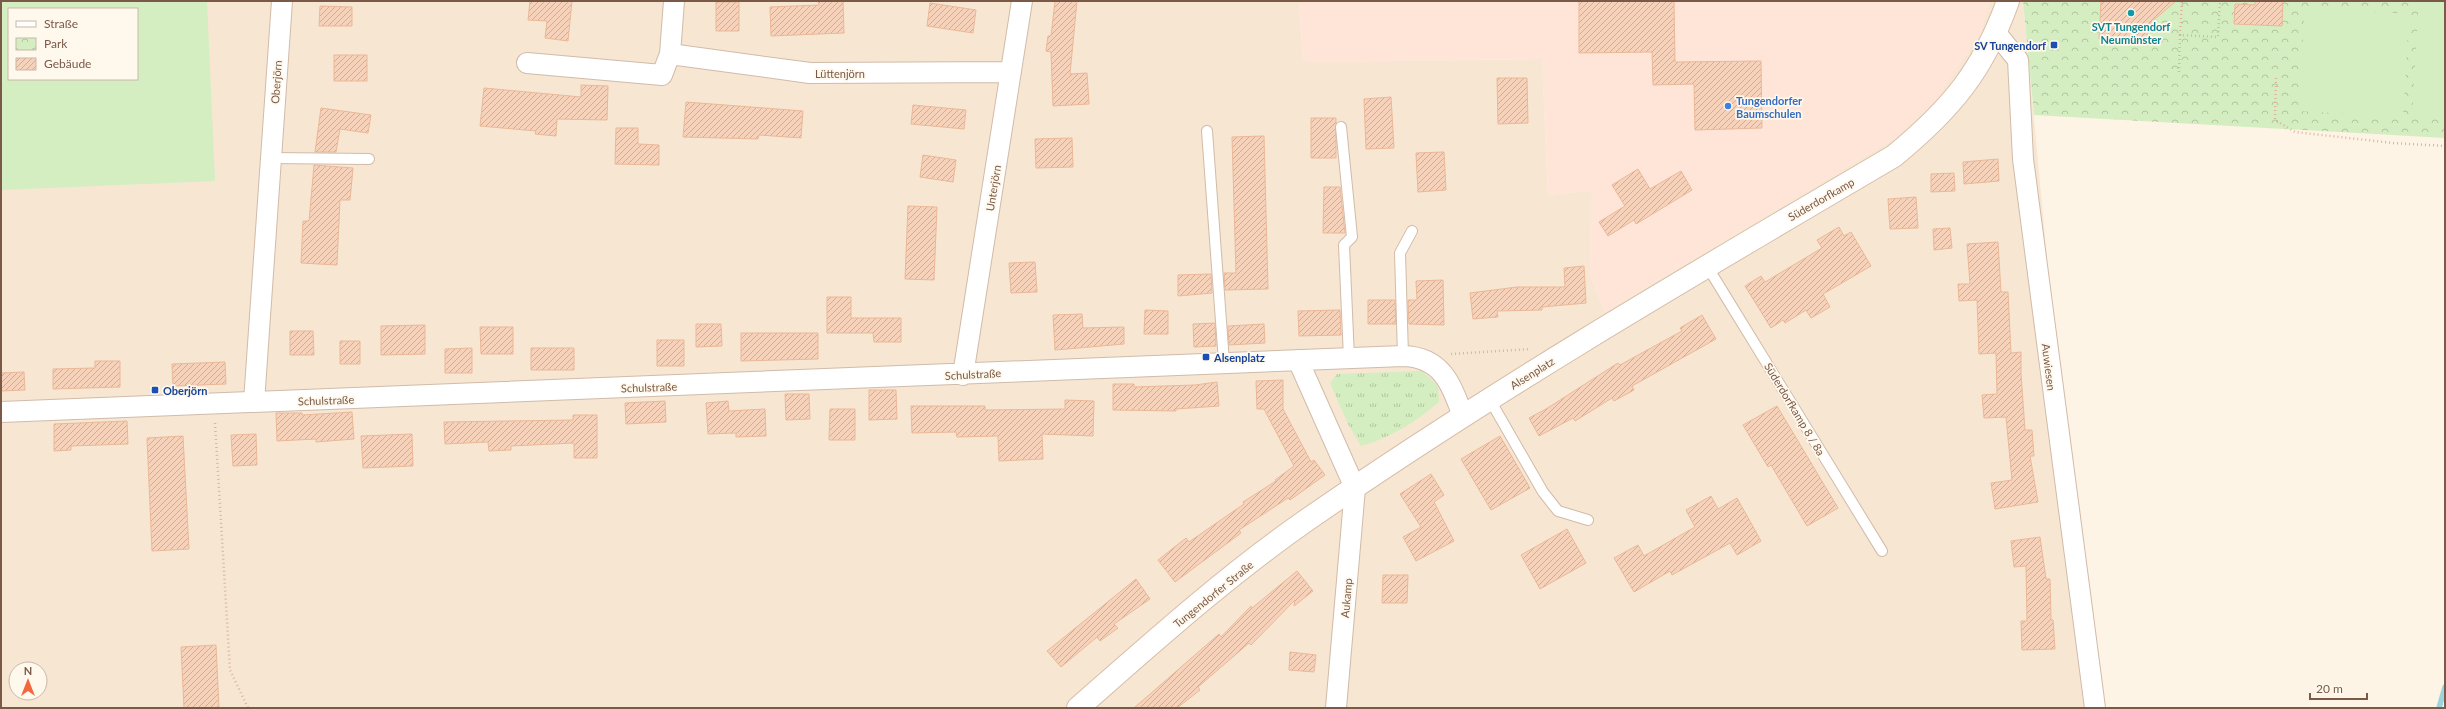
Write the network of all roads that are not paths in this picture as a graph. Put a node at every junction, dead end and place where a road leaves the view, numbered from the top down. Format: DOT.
graph roads {
  1 [pos="282,1"];
  2 [pos="674,1"];
  3 [pos="1022,1"];
  4 [pos="2008,1"];
  5 [pos="1996,33"];
  6 [pos="670,54"];
  7 [pos="527,63"];
  8 [pos="1011,72"];
  9 [pos="1341,127"];
  10 [pos="1207,131"];
  11 [pos="271,158"];
  12 [pos="369,160"];
  13 [pos="1412,231"];
  14 [pos="1708,266"];
  15 [pos="1580,344"];
  16 [pos="1403,356"];
  17 [pos="1349,358"];
  18 [pos="1298,360"];
  19 [pos="1224,362"];
  20 [pos="963,375"];
  21 [pos="1490,400"];
  22 [pos="254,402"];
  23 [pos="1,412"];
  24 [pos="1463,416"];
  25 [pos="1355,488"];
  26 [pos="1588,520"];
  27 [pos="1882,552"];
  28 [pos="1078,708"];
  29 [pos="1336,708"];
  30 [pos="2095,708"];
  1 -- 11 [label="street, Oberjörn"];
  2 -- 6 [label="street"];
  3 -- 8 [label="street, Unterjörn"];
  4 -- 5 [label="main road, Süderdorfkamp"];
  5 -- 14 [label="main road, Süderdorfkamp"];
  5 -- 30 [label="street, Auwiesen"];
  6 -- 7 [label="street"];
  6 -- 8 [label="street, Lüttenjörn"];
  8 -- 20 [label="street, Unterjörn"];
  9 -- 17 [label="lane"];
  10 -- 19 [label="lane"];
  11 -- 12 [label="lane"];
  11 -- 22 [label="street, Oberjörn"];
  13 -- 16 [label="lane"];
  14 -- 15 [label="main road, Süderdorfkamp"];
  14 -- 27 [label="lane, Süderdorfkamp 8 / 8a"];
  15 -- 21 [label="main road, Alsenplatz"];
  16 -- 17 [label="street"];
  16 -- 24 [label="street"];
  17 -- 18 [label="street"];
  18 -- 19 [label="street, Schulstraße"];
  18 -- 25 [label="street"];
  19 -- 20 [label="street, Schulstraße"];
  20 -- 22 [label="street, Schulstraße"];
  21 -- 24 [label="main road, Alsenplatz"];
  21 -- 26 [label="lane"];
  22 -- 23 [label="street, Schulstraße"];
  24 -- 25 [label="main road, Alsenplatz"];
  25 -- 28 [label="main road, Tungendorfer Straße"];
  25 -- 29 [label="street, Aukamp"];
}
